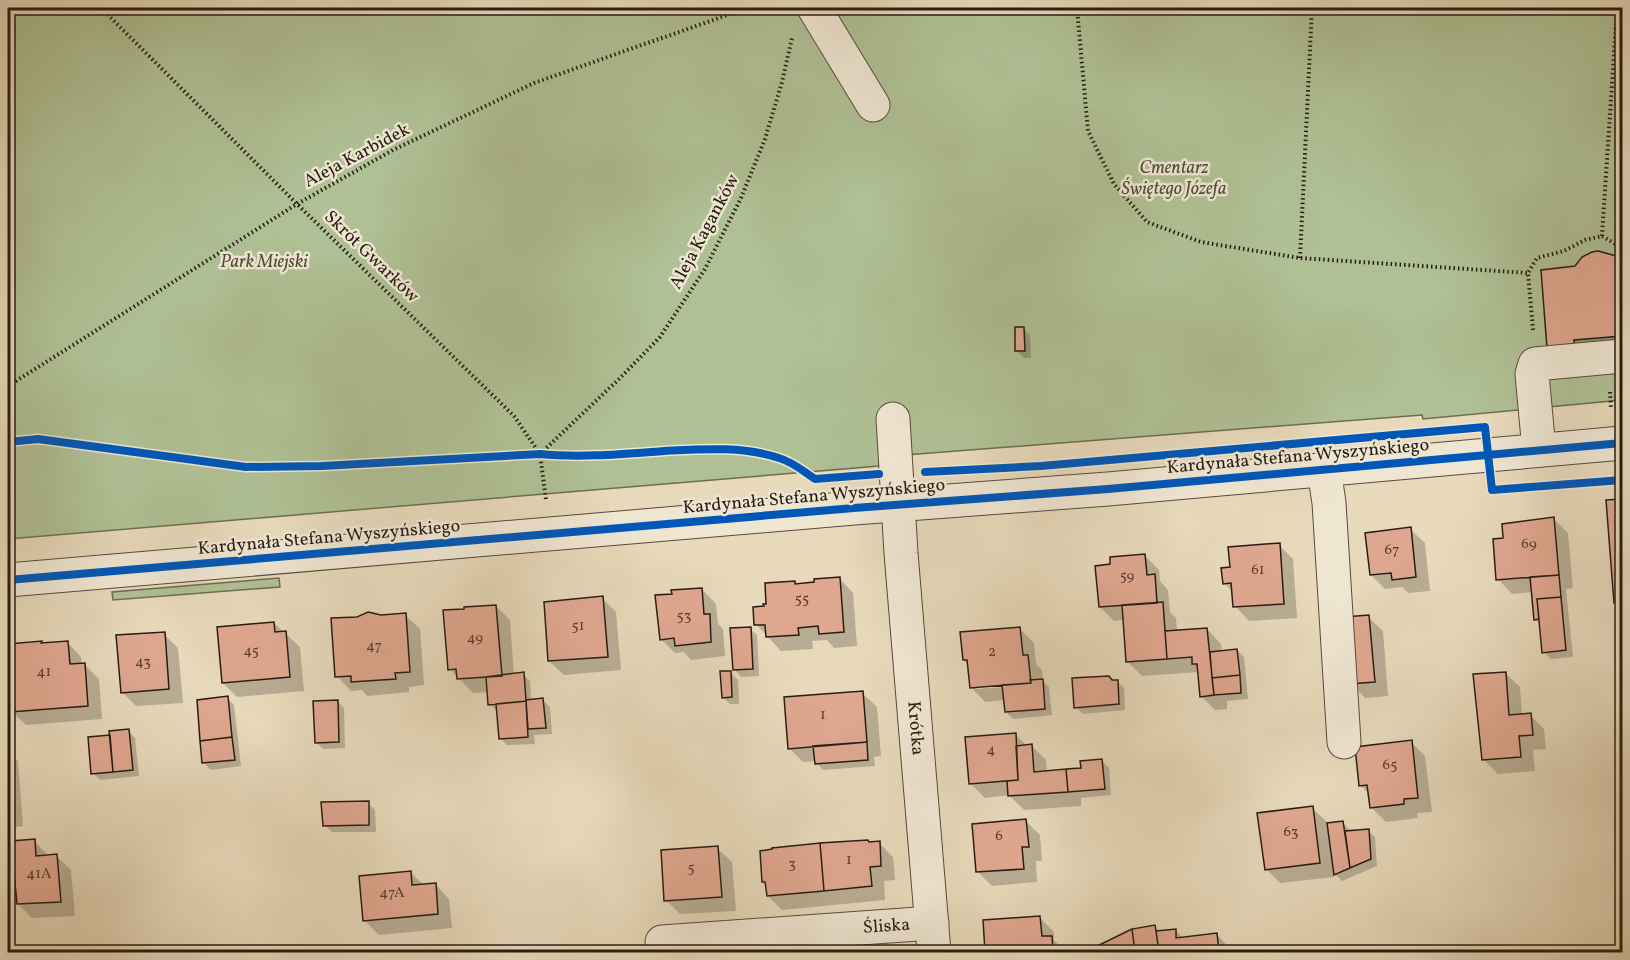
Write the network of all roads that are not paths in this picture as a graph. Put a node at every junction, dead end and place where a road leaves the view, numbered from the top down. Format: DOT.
graph roads {
  1 [pos="814,8"];
  2 [pos="873,105"];
  3 [pos="1623,356"];
  4 [pos="893,419"];
  5 [pos="1623,443"];
  6 [pos="1539,450"];
  7 [pos="1324,469"];
  8 [pos="899,505"];
  9 [pos="8,580"];
  10 [pos="1344,742"];
  11 [pos="933,938"];
  12 [pos="662,942"];
  1 -- 2 [label="street"];
  3 -- 6 [label="street"];
  4 -- 8 [label="street, Krótka"];
  5 -- 6 [label="street, Kardynała Stefana Wyszyńskiego"];
  6 -- 7 [label="street, Kardynała Stefana Wyszyńskiego"];
  7 -- 8 [label="street, Kardynała Stefana Wyszyńskiego"];
  7 -- 10 [label="street"];
  8 -- 9 [label="street, Kardynała Stefana Wyszyńskiego"];
  8 -- 11 [label="street, Krótka"];
  11 -- 12 [label="street, Śliska"];
}
